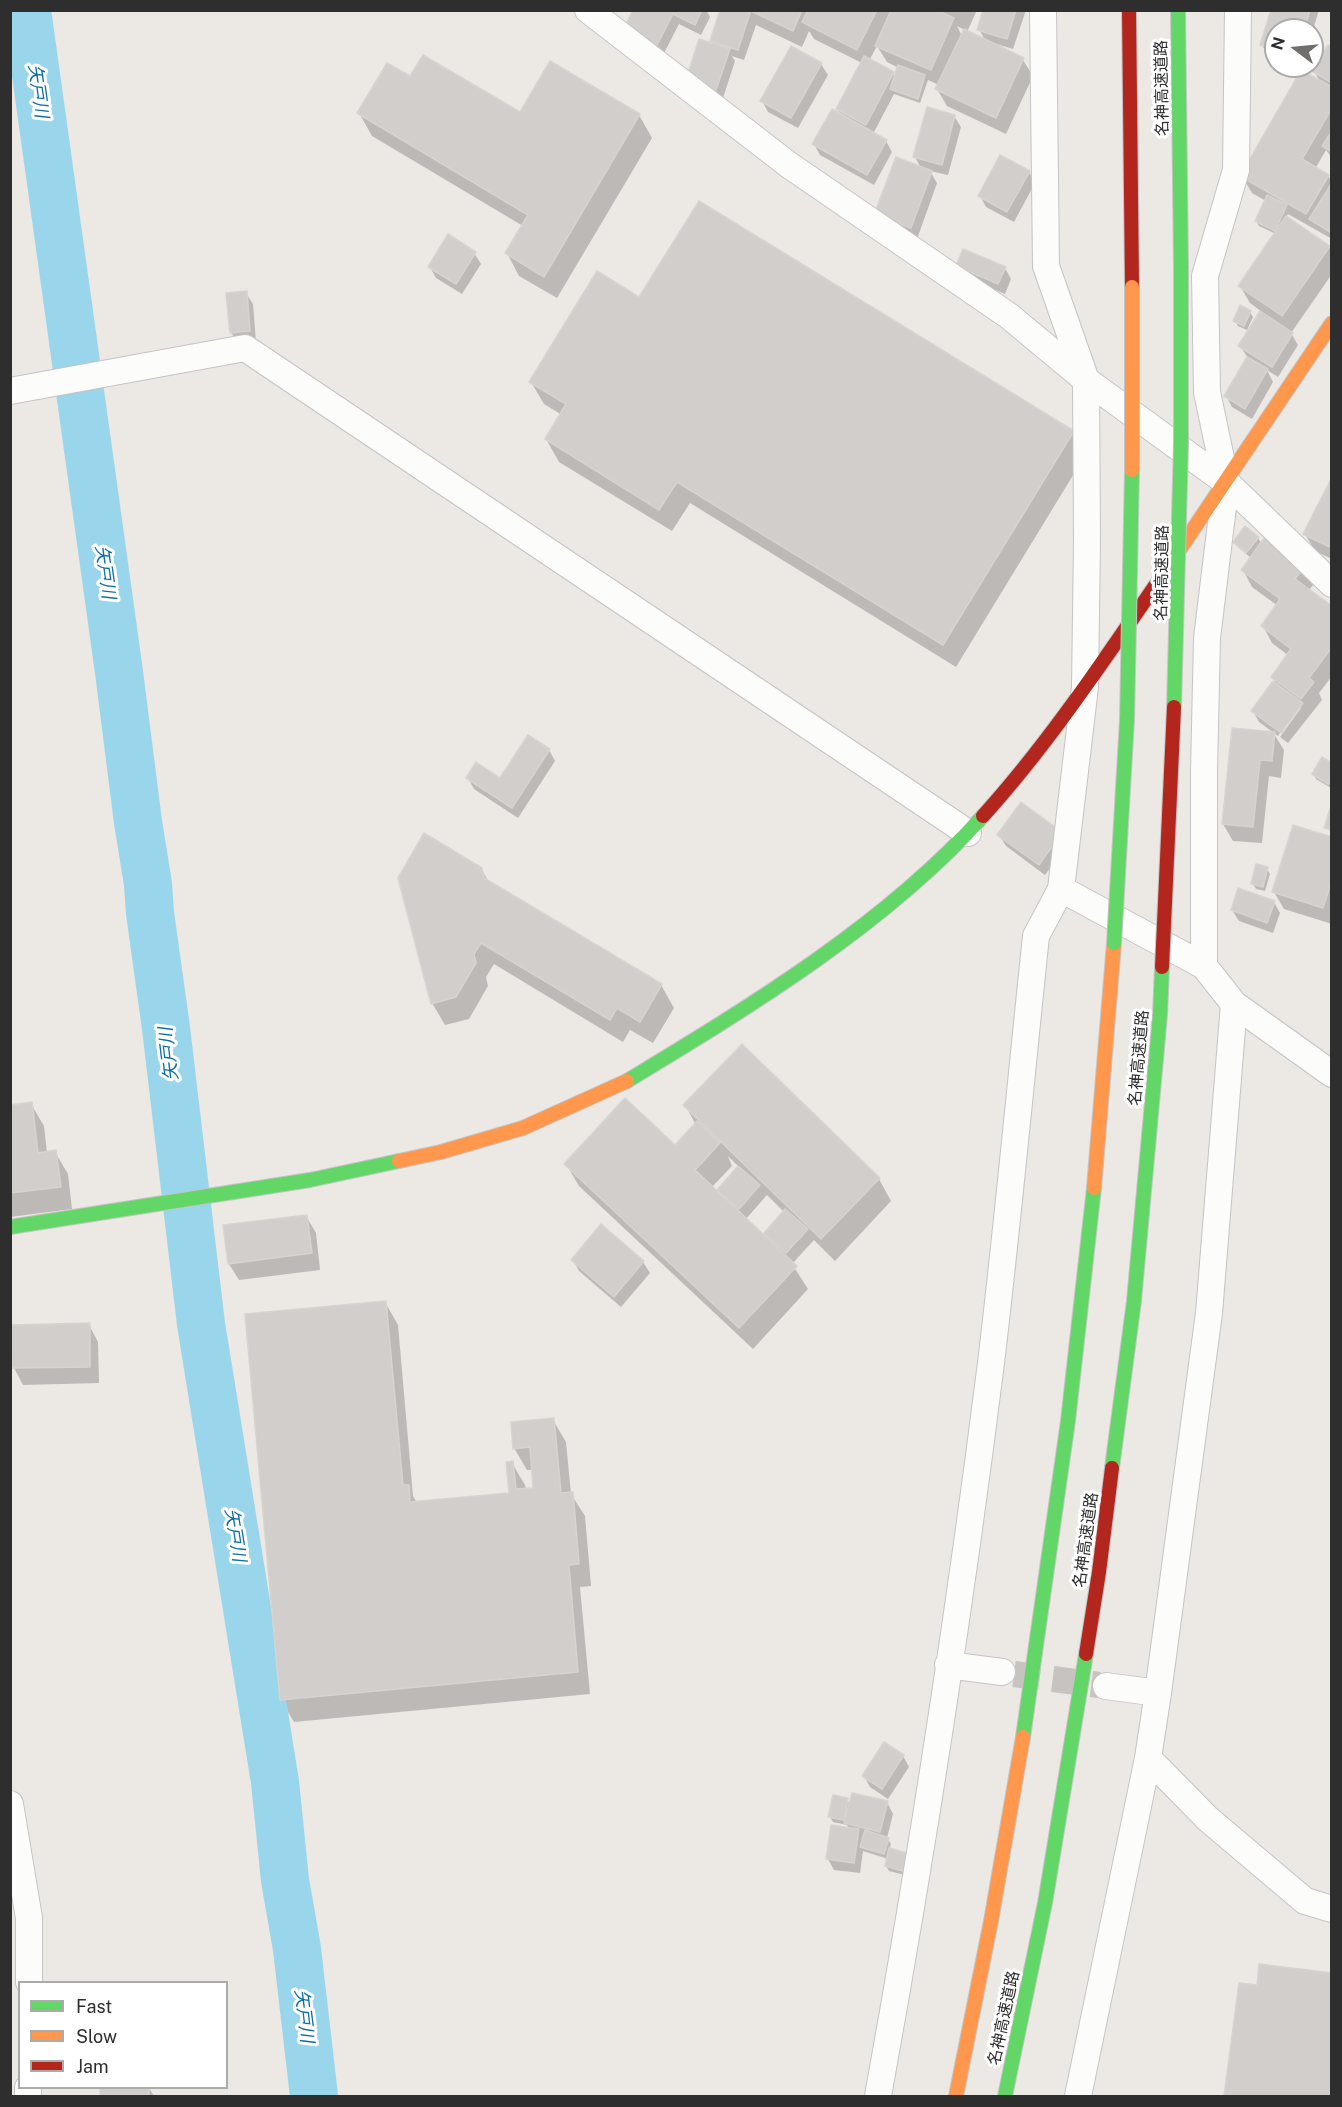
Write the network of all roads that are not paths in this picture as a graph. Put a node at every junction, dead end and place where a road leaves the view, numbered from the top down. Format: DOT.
graph roads {
  1 [pos="588,10"];
  2 [pos="1043,10"];
  3 [pos="1129,10"];
  4 [pos="1178,10"];
  5 [pos="1238,10"];
  6 [pos="1332,323"];
  7 [pos="1086,380"];
  8 [pos="10,391"];
  9 [pos="1226,482"];
  10 [pos="1332,584"];
  11 [pos="1085,687"];
  12 [pos="968,833"];
  13 [pos="1061,889"];
  14 [pos="1204,966"];
  15 [pos="1234,1004"];
  16 [pos="1332,1074"];
  17 [pos="10,1227"];
  18 [pos="948,1665"];
  19 [pos="1002,1672"];
  20 [pos="1106,1686"];
  21 [pos="1158,1693"];
  22 [pos="1148,1758"];
  23 [pos="10,1804"];
  24 [pos="1332,1909"];
  25 [pos="29,1981"];
  26 [pos="878,2097"];
  27 [pos="956,2097"];
  28 [pos="1005,2097"];
  29 [pos="1078,2097"];
  1 -- 7 [label="street"];
  2 -- 7 [label="street"];
  3 -- 27 [label="main road, 名神高速道路, bridge"];
  4 -- 28 [label="main road, 名神高速道路, bridge"];
  5 -- 9 [label="street"];
  6 -- 9 [label="main road"];
  7 -- 9 [label="street"];
  7 -- 11 [label="street"];
  8 -- 12 [label="street"];
  9 -- 10 [label="street"];
  9 -- 11 [label="main road"];
  9 -- 14 [label="street"];
  11 -- 12 [label="main road"];
  11 -- 13 [label="street"];
  12 -- 17 [label="main road"];
  13 -- 14 [label="street"];
  13 -- 18 [label="street"];
  14 -- 15 [label="street"];
  15 -- 16 [label="street"];
  15 -- 21 [label="street"];
  18 -- 19 [label="street"];
  18 -- 26 [label="street"];
  20 -- 21 [label="street"];
  21 -- 22 [label="street"];
  22 -- 24 [label="street"];
  22 -- 29 [label="street"];
  23 -- 25 [label="street"];
}
